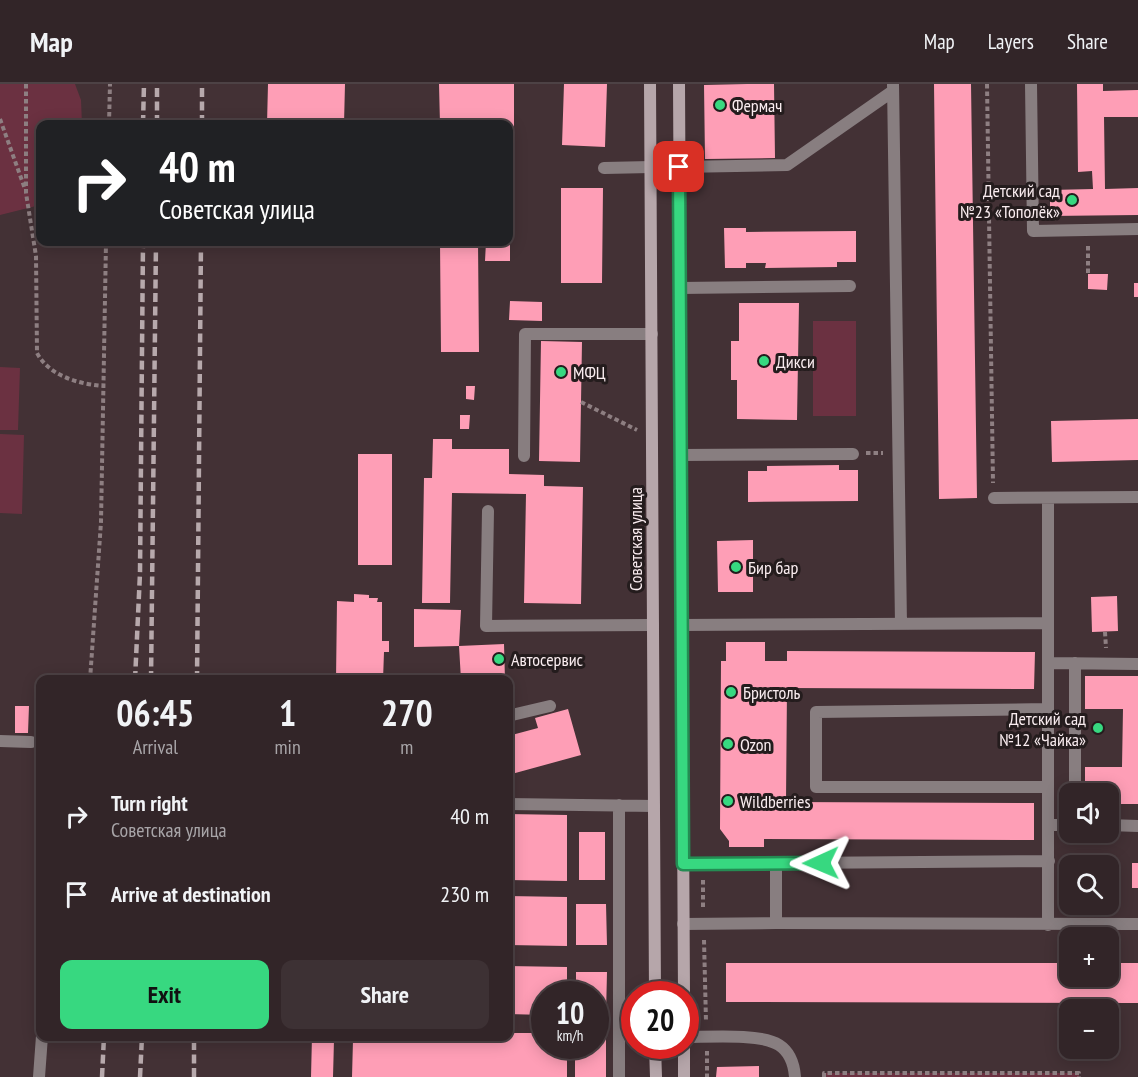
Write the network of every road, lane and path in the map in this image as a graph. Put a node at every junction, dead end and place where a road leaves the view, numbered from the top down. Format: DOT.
graph roads {
  1 [pos="26,84"];
  2 [pos="110,84"];
  3 [pos="650,84"];
  4 [pos="679,84"];
  5 [pos="987,84"];
  6 [pos="1031,84"];
  7 [pos="893,88"];
  8 [pos="0,119"];
  9 [pos="109,120"];
  10 [pos="651,167"];
  11 [pos="679,167"];
  12 [pos="604,168"];
  13 [pos="26,193"];
  14 [pos="1088,230"];
  15 [pos="1138,230"];
  16 [pos="106,246"];
  17 [pos="1088,274"];
  18 [pos="850,286"];
  19 [pos="680,288"];
  20 [pos="652,334"];
  21 [pos="103,386"];
  22 [pos="898,452"];
  23 [pos="853,454"];
  24 [pos="681,455"];
  25 [pos="524,456"];
  26 [pos="1138,496"];
  27 [pos="994,498"];
  28 [pos="1048,498"];
  29 [pos="488,511"];
  30 [pos="1048,623"];
  31 [pos="901,624"];
  32 [pos="653,625"];
  33 [pos="682,625"];
  34 [pos="1048,663"];
  35 [pos="1075,663"];
  36 [pos="1138,664"];
  37 [pos="90,675"];
  38 [pos="550,706"];
  39 [pos="1048,709"];
  40 [pos="513,715"];
  41 [pos="0,741"];
  42 [pos="35,743"];
  43 [pos="1075,783"];
  44 [pos="1048,787"];
  45 [pos="513,804"];
  46 [pos="619,805"];
  47 [pos="654,806"];
  48 [pos="1048,825"];
  49 [pos="1059,825"];
  50 [pos="1119,825"];
  51 [pos="1138,826"];
  52 [pos="1049,861"];
  53 [pos="776,863"];
  54 [pos="683,864"];
  55 [pos="702,864"];
  56 [pos="776,922"];
  57 [pos="683,924"];
  58 [pos="704,924"];
  59 [pos="1138,924"];
  60 [pos="1048,925"];
  61 [pos="655,981"];
  62 [pos="684,981"];
  63 [pos="699,1037"];
  64 [pos="706,1037"];
  65 [pos="42,1041"];
  66 [pos="655,1059"];
  67 [pos="684,1059"];
  68 [pos="879,1075"];
  69 [pos="1041,1075"];
  70 [pos="39,1077"];
  71 [pos="619,1077"];
  72 [pos="656,1077"];
  73 [pos="684,1077"];
  74 [pos="707,1077"];
  75 [pos="795,1077"];
  76 [pos="824,1077"];
  77 [pos="1079,1077"];
  1 -- 13 [label="path"];
  2 -- 9 [label="path"];
  3 -- 10 [label="main road, Советская улица"];
  4 -- 11 [label="main road"];
  5 -- 27 [label="path"];
  6 -- 14 [label="street"];
  7 -- 11 [label="street"];
  7 -- 22 [label="street"];
  8 -- 13 [label="path"];
  10 -- 12 [label="street"];
  10 -- 20 [label="main road, Советская улица"];
  11 -- 19 [label="main road"];
  13 -- 21 [label="path"];
  14 -- 15 [label="street"];
  14 -- 17 [label="path"];
  16 -- 21 [label="path"];
  18 -- 19 [label="street"];
  19 -- 24 [label="main road"];
  20 -- 25 [label="street"];
  20 -- 32 [label="main road, Советская улица"];
  21 -- 37 [label="path"];
  22 -- 23 [label="path"];
  22 -- 31 [label="street"];
  23 -- 24 [label="street"];
  24 -- 33 [label="main road"];
  26 -- 28 [label="street"];
  27 -- 28 [label="street"];
  28 -- 30 [label="street"];
  29 -- 32 [label="street"];
  30 -- 31 [label="street"];
  30 -- 34 [label="street"];
  31 -- 33 [label="street"];
  32 -- 47 [label="main road, Советская улица"];
  33 -- 54 [label="main road"];
  34 -- 35 [label="street"];
  34 -- 39 [label="street"];
  35 -- 36 [label="street"];
  35 -- 43 [label="street"];
  38 -- 40 [label="street"];
  39 -- 44 [label="street"];
  39 -- 44 [label="street"];
  41 -- 42 [label="street"];
  44 -- 48 [label="street"];
  45 -- 46 [label="street"];
  46 -- 47 [label="street"];
  46 -- 71 [label="street"];
  47 -- 61 [label="main road, Советская улица"];
  48 -- 49 [label="street"];
  48 -- 52 [label="street"];
  50 -- 51 [label="street"];
  52 -- 53 [label="street"];
  52 -- 60 [label="street"];
  53 -- 55 [label="street"];
  53 -- 56 [label="street"];
  54 -- 55 [label="street"];
  54 -- 57 [label="main road"];
  55 -- 58 [label="path"];
  56 -- 58 [label="street"];
  56 -- 60 [label="street"];
  57 -- 58 [label="street"];
  57 -- 62 [label="main road"];
  58 -- 64 [label="path"];
  59 -- 60 [label="street"];
  63 -- 64 [label="street"];
  64 -- 74 [label="path"];
  64 -- 75 [label="street"];
  65 -- 70 [label="street"];
  66 -- 72 [label="main road"];
  67 -- 73 [label="main road"];
  68 -- 69 [label="path"];
  68 -- 76 [label="path"];
  69 -- 77 [label="path"];
}
